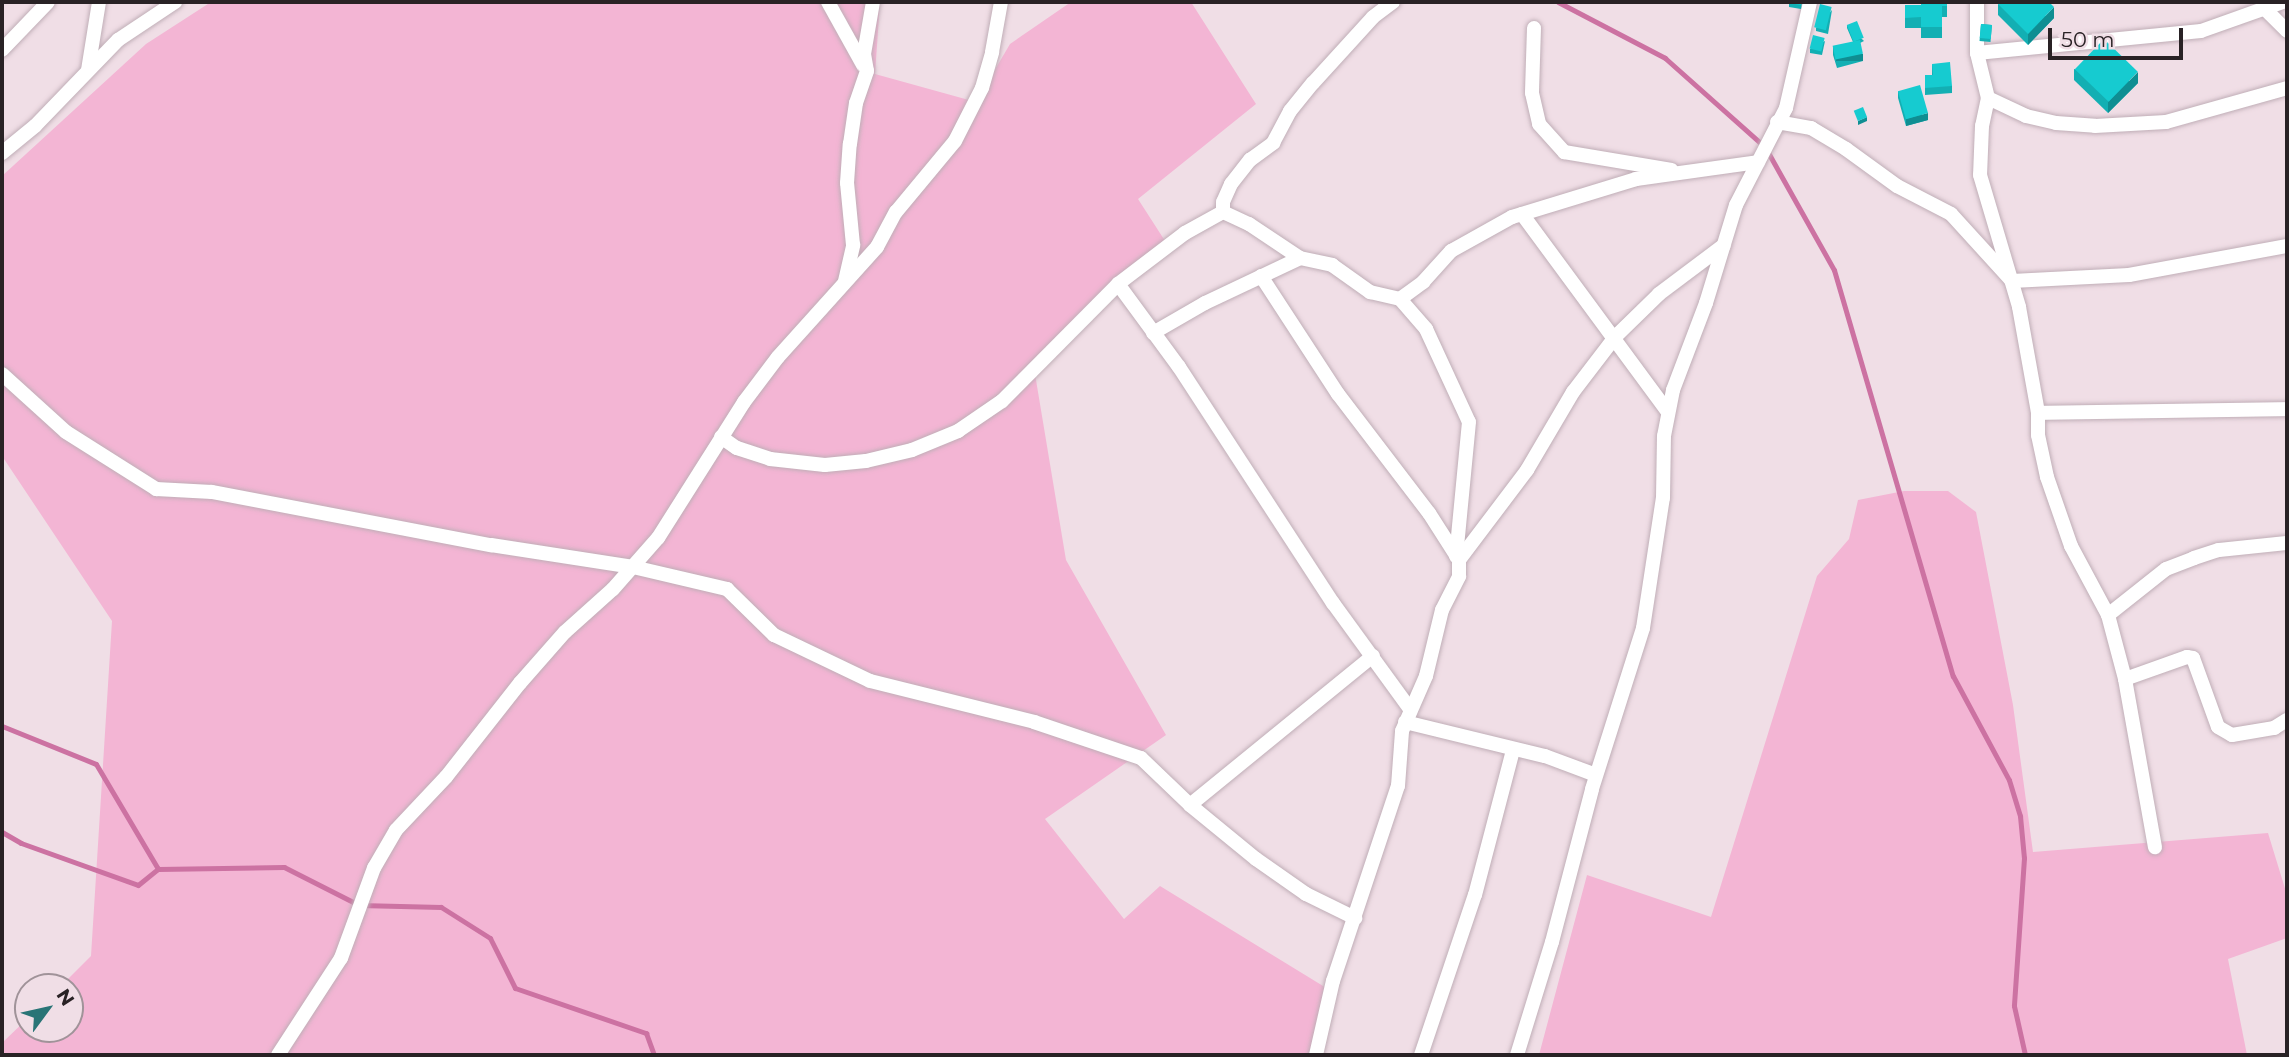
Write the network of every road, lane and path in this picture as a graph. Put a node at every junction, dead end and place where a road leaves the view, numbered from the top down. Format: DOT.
graph roads {
  1 [pos="48,2"];
  2 [pos="99,2"];
  3 [pos="175,2"];
  4 [pos="828,2"];
  5 [pos="873,2"];
  6 [pos="1001,2"];
  7 [pos="1393,2"];
  8 [pos="1810,2"];
  9 [pos="1977,2"];
  10 [pos="2283,2"];
  11 [pos="2254,7"];
  12 [pos="1534,27"];
  13 [pos="2287,31"];
  14 [pos="2,50"];
  15 [pos="1977,53"];
  16 [pos="88,70"];
  17 [pos="867,71"];
  18 [pos="2287,88"];
  19 [pos="1988,98"];
  20 [pos="1777,122"];
  21 [pos="2,153"];
  22 [pos="1758,162"];
  23 [pos="1683,172"];
  24 [pos="1223,212"];
  25 [pos="1522,214"];
  26 [pos="1724,245"];
  27 [pos="2287,246"];
  28 [pos="1300,258"];
  29 [pos="1261,276"];
  30 [pos="2012,281"];
  31 [pos="844,282"];
  32 [pos="1118,284"];
  33 [pos="1400,299"];
  34 [pos="1153,333"];
  35 [pos="1615,337"];
  36 [pos="2,373"];
  37 [pos="2287,409"];
  38 [pos="1668,412"];
  39 [pos="2038,413"];
  40 [pos="721,437"];
  41 [pos="2287,543"];
  42 [pos="1458,558"];
  43 [pos="633,567"];
  44 [pos="2108,615"];
  45 [pos="1373,656"];
  46 [pos="2125,679"];
  47 [pos="1408,716"];
  48 [pos="2287,720"];
  49 [pos="1513,750"];
  50 [pos="1596,775"];
  51 [pos="1190,805"];
  52 [pos="2155,847"];
  53 [pos="1355,918"];
  54 [pos="278,1055"];
  55 [pos="1315,1055"];
  56 [pos="1421,1055"];
  57 [pos="1517,1055"];
  1 -- 14 [label="street"];
  2 -- 16 [label="street"];
  3 -- 16 [label="street"];
  4 -- 17 [label="street"];
  5 -- 17 [label="street"];
  6 -- 31 [label="street"];
  7 -- 24 [label="street"];
  8 -- 20 [label="street"];
  9 -- 15 [label="street"];
  10 -- 11 [label="street"];
  11 -- 13 [label="street"];
  11 -- 15 [label="street"];
  12 -- 23 [label="street"];
  15 -- 19 [label="street"];
  16 -- 21 [label="street"];
  17 -- 31 [label="street"];
  18 -- 19 [label="street"];
  19 -- 30 [label="street"];
  20 -- 22 [label="street"];
  20 -- 30 [label="street"];
  22 -- 23 [label="street"];
  22 -- 26 [label="street"];
  23 -- 25 [label="street"];
  24 -- 28 [label="street"];
  24 -- 32 [label="street"];
  25 -- 33 [label="street"];
  25 -- 35 [label="street"];
  26 -- 35 [label="street"];
  26 -- 38 [label="street"];
  27 -- 30 [label="street"];
  28 -- 29 [label="street"];
  28 -- 33 [label="street"];
  29 -- 34 [label="street"];
  29 -- 42 [label="street"];
  30 -- 39 [label="street"];
  31 -- 40 [label="street"];
  32 -- 34 [label="street"];
  32 -- 40 [label="street"];
  33 -- 42 [label="street"];
  34 -- 45 [label="street"];
  35 -- 38 [label="street"];
  35 -- 42 [label="street"];
  36 -- 43 [label="street"];
  37 -- 39 [label="street"];
  38 -- 50 [label="street"];
  39 -- 44 [label="street"];
  40 -- 43 [label="street"];
  41 -- 44 [label="street"];
  42 -- 47 [label="street"];
  43 -- 51 [label="street"];
  43 -- 54 [label="street"];
  44 -- 46 [label="street"];
  45 -- 47 [label="street"];
  45 -- 51 [label="street"];
  46 -- 48 [label="street"];
  46 -- 52 [label="street"];
  47 -- 49 [label="street"];
  47 -- 53 [label="street"];
  49 -- 50 [label="street"];
  49 -- 56 [label="street"];
  50 -- 57 [label="street"];
  51 -- 53 [label="street"];
  53 -- 55 [label="street"];
}
